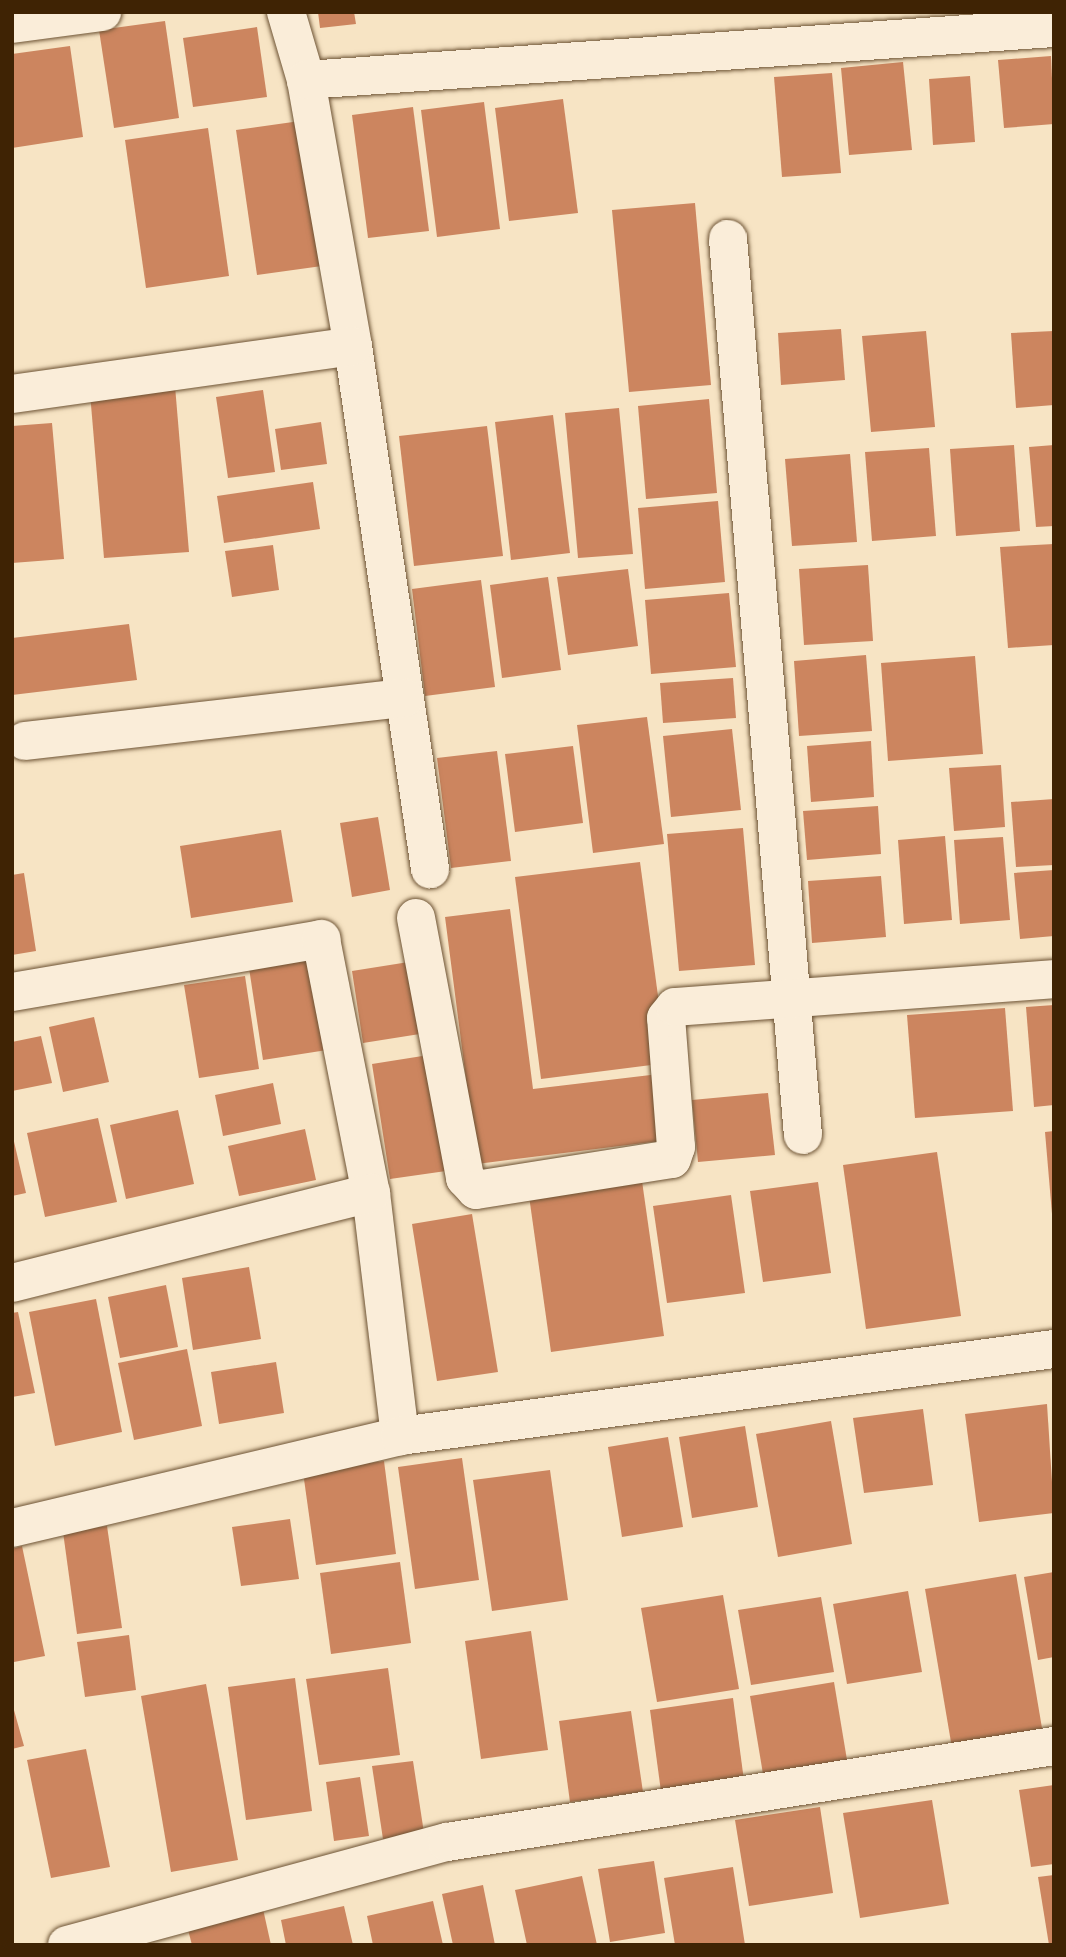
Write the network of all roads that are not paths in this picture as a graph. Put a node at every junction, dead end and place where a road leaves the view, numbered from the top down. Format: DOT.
graph roads {
  1 [pos="102,12"];
  2 [pos="286,12"];
  3 [pos="12,24"];
  4 [pos="1054,28"];
  5 [pos="306,80"];
  6 [pos="728,239"];
  7 [pos="353,345"];
  8 [pos="12,394"];
  9 [pos="405,698"];
  10 [pos="25,741"];
  11 [pos="430,869"];
  12 [pos="416,918"];
  13 [pos="1054,979"];
  14 [pos="12,992"];
  15 [pos="789,999"];
  16 [pos="803,1135"];
  17 [pos="372,1193"];
  18 [pos="12,1283"];
  19 [pos="1054,1349"];
  20 [pos="400,1436"];
  21 [pos="12,1528"];
  22 [pos="1054,1746"];
  23 [pos="67,1945"];
  1 -- 3 [label="street"];
  2 -- 5 [label="street"];
  4 -- 5 [label="street"];
  5 -- 7 [label="street"];
  6 -- 15 [label="street"];
  7 -- 8 [label="street"];
  7 -- 9 [label="street"];
  9 -- 10 [label="street"];
  9 -- 11 [label="street"];
  12 -- 15 [label="street"];
  13 -- 15 [label="street"];
  14 -- 17 [label="street"];
  15 -- 16 [label="street"];
  17 -- 18 [label="street"];
  17 -- 20 [label="street"];
  19 -- 20 [label="street"];
  20 -- 21 [label="street"];
  22 -- 23 [label="street"];
}
